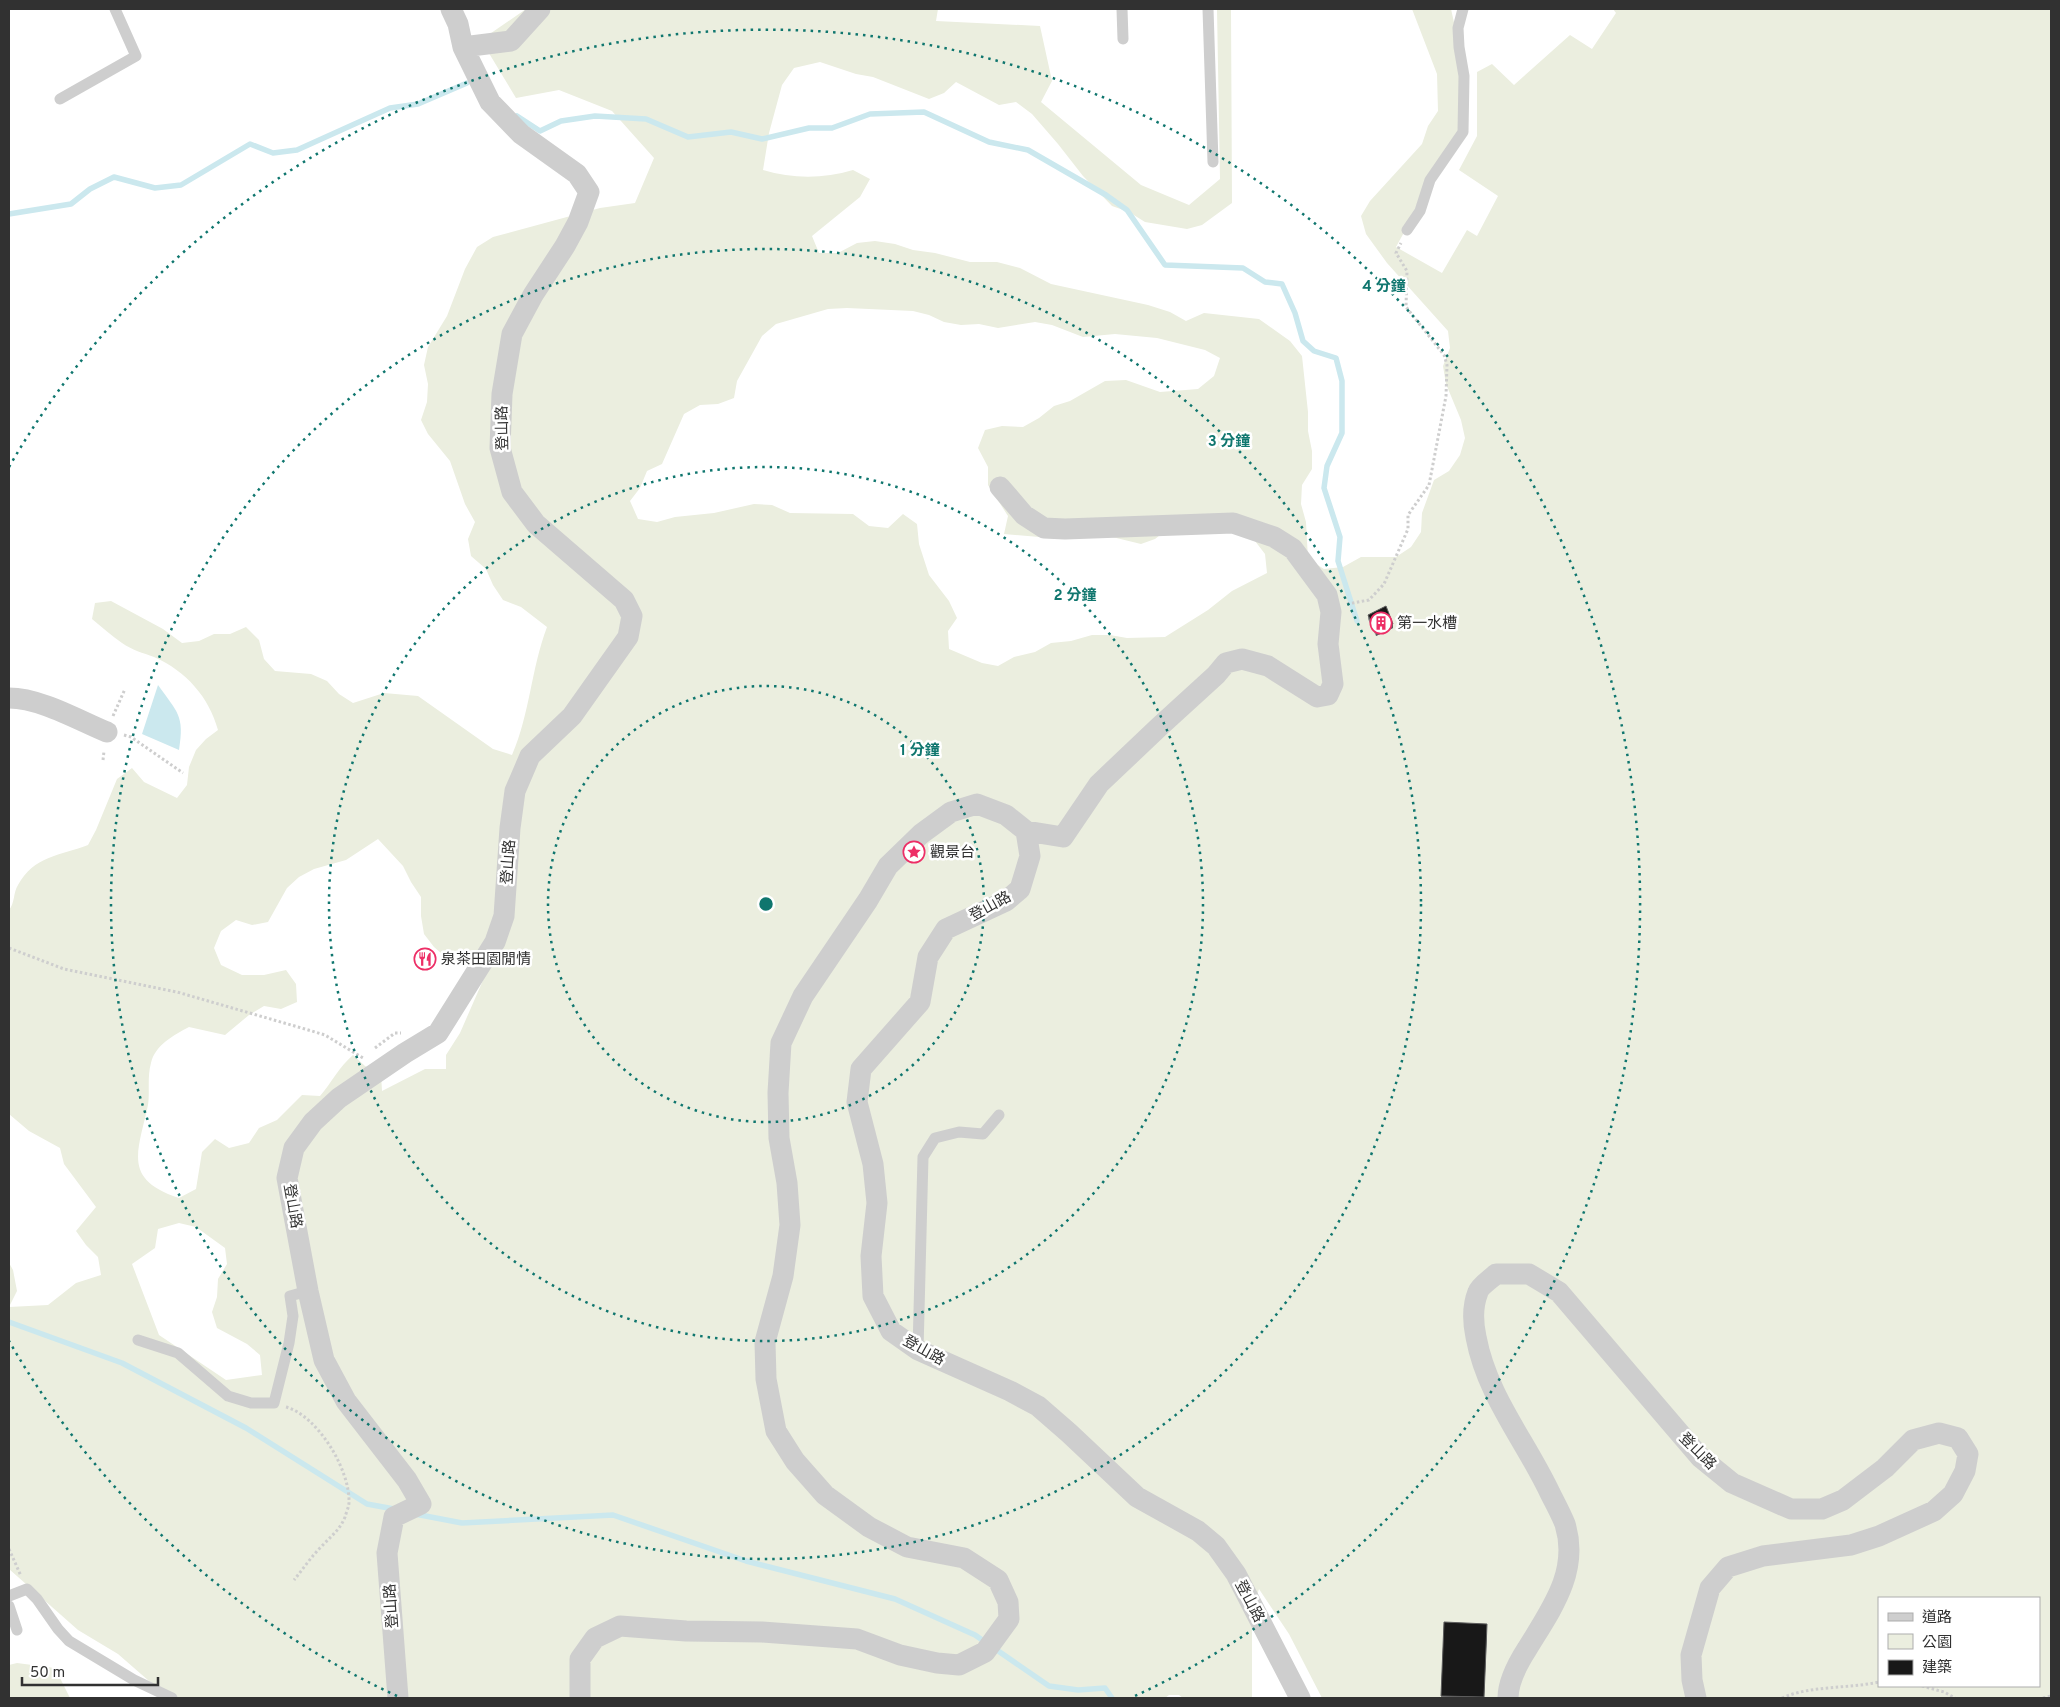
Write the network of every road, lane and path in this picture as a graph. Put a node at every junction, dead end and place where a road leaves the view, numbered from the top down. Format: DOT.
graph roads {
  1 [pos="115,9"];
  2 [pos="452,9"];
  3 [pos="540,9"];
  4 [pos="1122,9"];
  5 [pos="1208,9"];
  6 [pos="1463,9"];
  7 [pos="1123,39"];
  8 [pos="463,47"];
  9 [pos="60,99"];
  10 [pos="1212,162"];
  11 [pos="1407,230"];
  12 [pos="1000,486"];
  13 [pos="1331,612"];
  14 [pos="125,689"];
  15 [pos="9,698"];
  16 [pos="107,732"];
  17 [pos="182,773"];
  18 [pos="1026,831"];
  19 [pos="9,948"];
  20 [pos="405,1033"];
  21 [pos="999,1115"];
  22 [pos="308,1291"];
  23 [pos="138,1340"];
  24 [pos="918,1350"];
  25 [pos="274,1403"];
  26 [pos="9,1549"];
  27 [pos="294,1580"];
  28 [pos="27,1589"];
  29 [pos="9,1596"];
  30 [pos="9,1606"];
  31 [pos="17,1630"];
  32 [pos="1878,1682"];
  33 [pos="1926,1687"];
  34 [pos="2051,1696"];
  35 [pos="172,1698"];
  36 [pos="398,1698"];
  37 [pos="580,1698"];
  38 [pos="1300,1698"];
  39 [pos="1508,1698"];
  40 [pos="1696,1698"];
  41 [pos="1782,1698"];
  42 [pos="1955,1698"];
  43 [pos="2043,1698"];
  1 -- 9 [label="lane"];
  2 -- 8 [label="street"];
  3 -- 8 [label="street"];
  4 -- 7 [label="lane"];
  5 -- 10 [label="lane"];
  6 -- 11 [label="lane"];
  8 -- 22 [label="street, 登山路"];
  11 -- 13 [label="path"];
  12 -- 13 [label="street"];
  13 -- 18 [label="street"];
  14 -- 16 [label="path"];
  15 -- 16 [label="street"];
  16 -- 17 [label="path"];
  18 -- 24 [label="street, 登山路"];
  18 -- 37 [label="street"];
  19 -- 20 [label="path"];
  21 -- 24 [label="lane"];
  22 -- 25 [label="lane"];
  22 -- 36 [label="street, 登山路"];
  23 -- 25 [label="lane"];
  24 -- 38 [label="street, 登山路"];
  25 -- 27 [label="path"];
  26 -- 28 [label="path"];
  28 -- 29 [label="lane"];
  28 -- 35 [label="lane"];
  30 -- 31 [label="lane"];
  32 -- 41 [label="path"];
  33 -- 42 [label="path"];
  34 -- 43 [label="path"];
  39 -- 40 [label="street, 登山路"];
}
